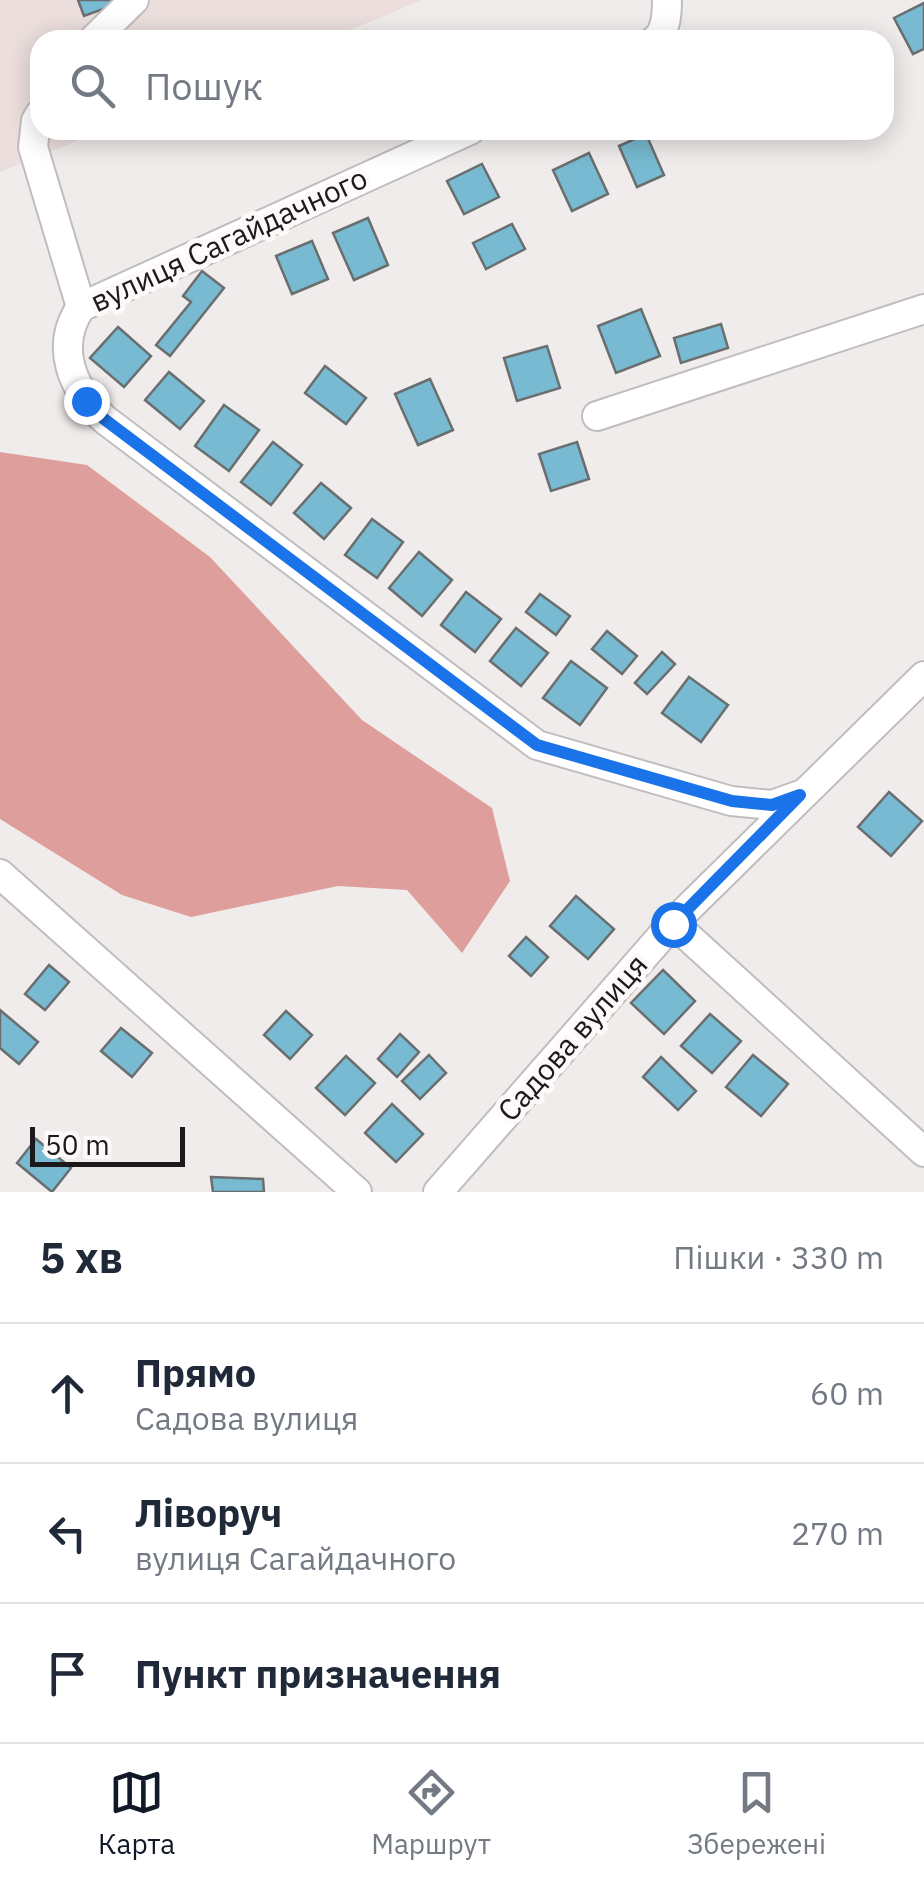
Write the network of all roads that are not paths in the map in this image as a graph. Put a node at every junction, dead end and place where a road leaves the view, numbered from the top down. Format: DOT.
graph roads {
  1 [pos="134,0"];
  2 [pos="667,0"];
  3 [pos="103,30"];
  4 [pos="662,30"];
  5 [pos="34,140"];
  6 [pos="448,140"];
  7 [pos="81,307"];
  8 [pos="924,309"];
  9 [pos="597,416"];
  10 [pos="924,676"];
  11 [pos="800,795"];
  12 [pos="0,874"];
  13 [pos="673,924"];
  14 [pos="924,1152"];
  15 [pos="356,1192"];
  16 [pos="438,1192"];
  1 -- 3 [label="street"];
  2 -- 4 [label="street"];
  5 -- 7 [label="street"];
  6 -- 7 [label="street, вулиця Сагайдачного"];
  7 -- 11 [label="street, вулиця Сагайдачного"];
  8 -- 9 [label="street"];
  10 -- 11 [label="street, Садова вулиця"];
  11 -- 13 [label="street, Садова вулиця"];
  12 -- 15 [label="street"];
  13 -- 14 [label="street"];
  13 -- 16 [label="street, Садова вулиця"];
}
